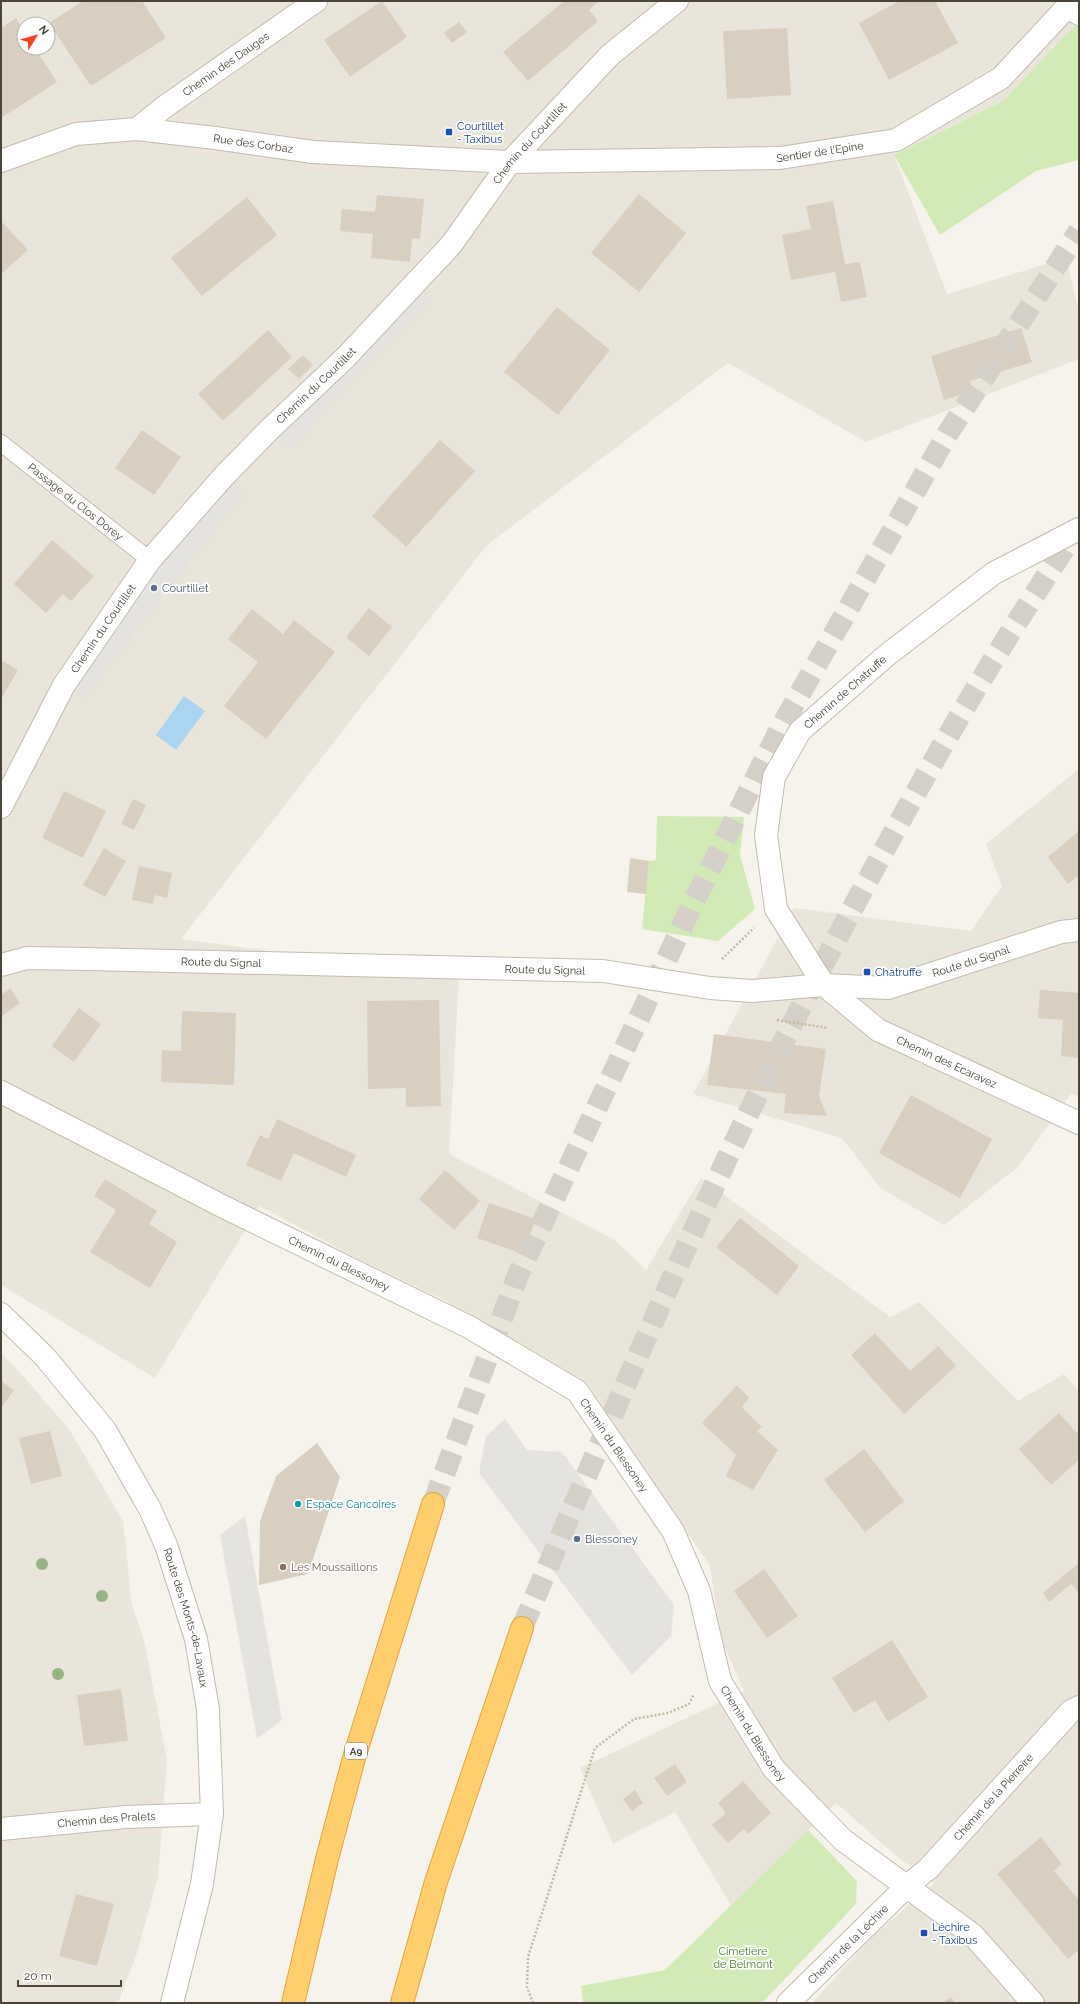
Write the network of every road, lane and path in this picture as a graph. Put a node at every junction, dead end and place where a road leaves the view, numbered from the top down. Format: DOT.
graph roads {
  1 [pos="316,1"];
  2 [pos="677,1"];
  3 [pos="1073,7"];
  4 [pos="137,129"];
  5 [pos="1,161"];
  6 [pos="510,162"];
  7 [pos="1,443"];
  8 [pos="1079,529"];
  9 [pos="150,560"];
  10 [pos="1,806"];
  11 [pos="1079,930"];
  12 [pos="1,965"];
  13 [pos="824,985"];
  14 [pos="1,1092"];
  15 [pos="1079,1123"];
  16 [pos="1,1314"];
  17 [pos="433,1504"];
  18 [pos="522,1628"];
  19 [pos="695,1691"];
  20 [pos="1079,1707"];
  21 [pos="212,1814"];
  22 [pos="1,1829"];
  23 [pos="906,1886"];
  24 [pos="172,2002"];
  25 [pos="293,2003"];
  26 [pos="402,2003"];
  27 [pos="532,2003"];
  28 [pos="788,2003"];
  29 [pos="1033,2003"];
  1 -- 4 [label="street, Chemin des Dauges"];
  2 -- 6 [label="street, Chemin du Courtillet"];
  3 -- 6 [label="street, Sentier de l'Epine"];
  4 -- 5 [label="street, Rue des Corbaz"];
  4 -- 6 [label="street, Rue des Corbaz"];
  6 -- 9 [label="street, Chemin du Courtillet"];
  7 -- 9 [label="lane, Passage du Clos Dorey"];
  8 -- 13 [label="street, Chemin de Chatruffe"];
  9 -- 10 [label="street, Chemin du Courtillet"];
  11 -- 13 [label="street, Route du Signal"];
  12 -- 13 [label="street, Route du Signal"];
  13 -- 15 [label="street, Chemin des Ecaravez"];
  14 -- 23 [label="street, Chemin du Blessoney"];
  16 -- 21 [label="street, Route des Monts-de-Lavaux"];
  17 -- 25 [label="highway, A9"];
  18 -- 26 [label="highway"];
  19 -- 27 [label="path"];
  20 -- 23 [label="street, Chemin de la Pierreire"];
  21 -- 22 [label="street, Chemin des Pralets"];
  21 -- 24 [label="street, Route des Monts-de-Lavaux"];
  23 -- 28 [label="street, Chemin de la Léchire"];
  23 -- 29 [label="street, Chemin du Blessoney"];
}
